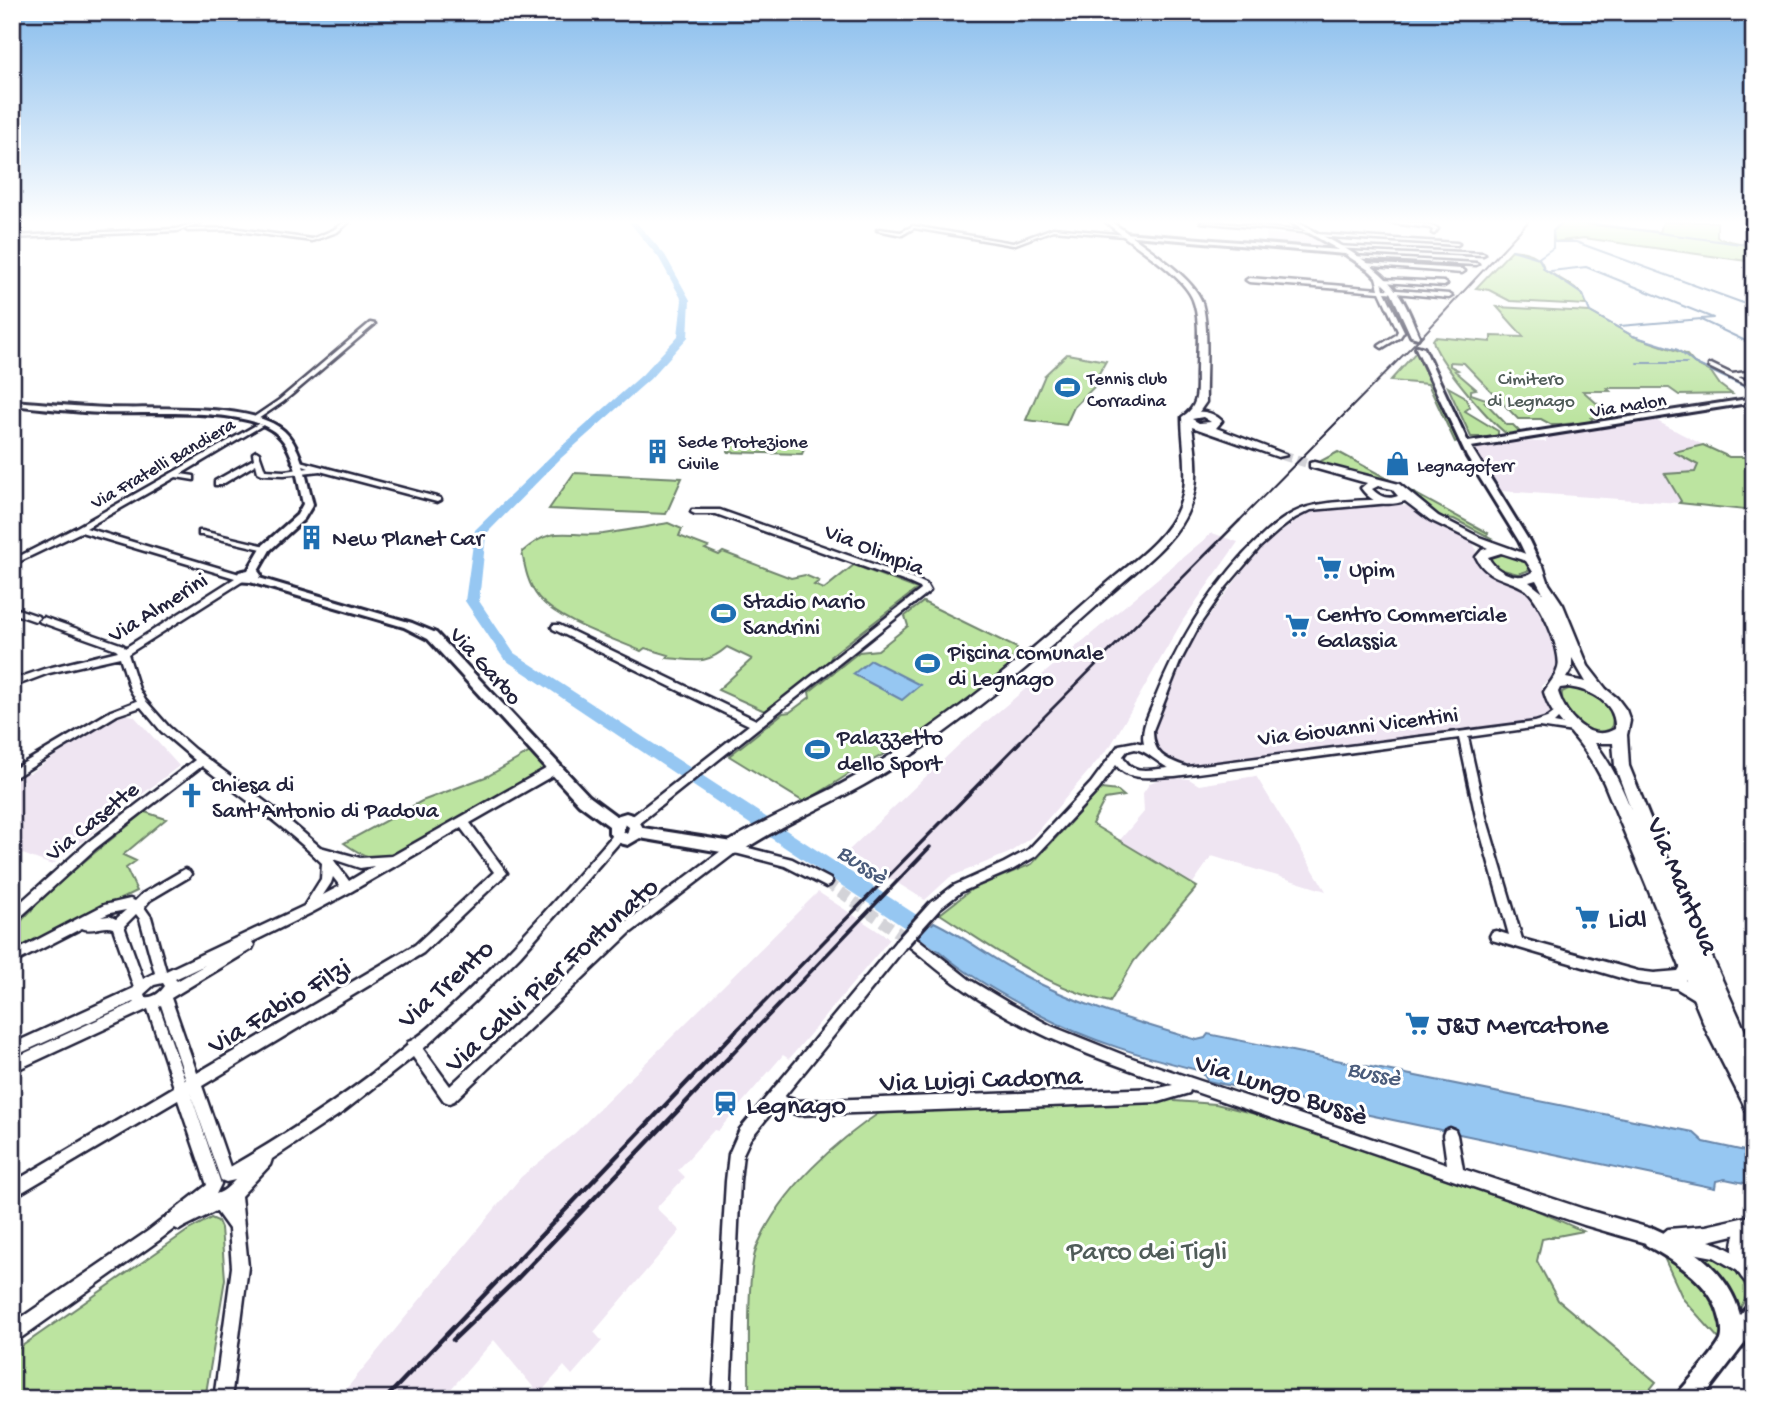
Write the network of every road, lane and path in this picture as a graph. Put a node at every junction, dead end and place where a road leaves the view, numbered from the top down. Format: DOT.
graph roads {
  1 [pos="1189,288"];
  2 [pos="1335,288"];
  3 [pos="1381,288"];
  4 [pos="1390,288"];
  5 [pos="1381,292"];
  6 [pos="1395,293"];
  7 [pos="1449,296"];
  8 [pos="372,324"];
  9 [pos="1415,336"];
  10 [pos="1382,346"];
  11 [pos="1420,348"];
  12 [pos="1711,366"];
  13 [pos="1754,373"];
  14 [pos="1731,376"];
  15 [pos="1754,387"];
  16 [pos="1201,402"];
  17 [pos="1752,402"];
  18 [pos="12,403"];
  19 [pos="1190,417"];
  20 [pos="1214,420"];
  21 [pos="262,423"];
  22 [pos="1203,427"];
  23 [pos="1188,433"];
  24 [pos="1228,436"];
  25 [pos="1466,445"];
  26 [pos="1282,455"];
  27 [pos="1314,465"];
  28 [pos="297,467"];
  29 [pos="237,471"];
  30 [pos="262,472"];
  31 [pos="173,474"];
  32 [pos="191,478"];
  33 [pos="218,483"];
  34 [pos="1368,491"];
  35 [pos="1403,492"];
  36 [pos="438,500"];
  37 [pos="1391,501"];
  38 [pos="1422,510"];
  39 [pos="695,512"];
  40 [pos="80,528"];
  41 [pos="202,533"];
  42 [pos="1469,537"];
  43 [pos="1524,541"];
  44 [pos="266,548"];
  45 [pos="1504,550"];
  46 [pos="1483,554"];
  47 [pos="12,563"];
  48 [pos="1537,568"];
  49 [pos="246,577"];
  50 [pos="1512,579"];
  51 [pos="12,610"];
  52 [pos="24,614"];
  53 [pos="12,621"];
  54 [pos="556,627"];
  55 [pos="123,653"];
  56 [pos="12,684"];
  57 [pos="1557,684"];
  58 [pos="1602,693"];
  59 [pos="142,703"];
  60 [pos="1559,713"];
  61 [pos="756,724"];
  62 [pos="1535,725"];
  63 [pos="1574,729"];
  64 [pos="1148,730"];
  65 [pos="1463,735"];
  66 [pos="1620,735"];
  67 [pos="1128,746"];
  68 [pos="1155,754"];
  69 [pos="1118,756"];
  70 [pos="201,761"];
  71 [pos="555,769"];
  72 [pos="1125,769"];
  73 [pos="1154,771"];
  74 [pos="1186,771"];
  75 [pos="12,775"];
  76 [pos="1096,786"];
  77 [pos="463,822"];
  78 [pos="635,827"];
  79 [pos="617,831"];
  80 [pos="733,848"];
  81 [pos="320,851"];
  82 [pos="400,858"];
  83 [pos="346,859"];
  84 [pos="328,861"];
  85 [pos="185,874"];
  86 [pos="826,882"];
  87 [pos="352,886"];
  88 [pos="26,902"];
  89 [pos="12,904"];
  90 [pos="135,905"];
  91 [pos="302,913"];
  92 [pos="12,917"];
  93 [pos="118,925"];
  94 [pos="66,932"];
  95 [pos="1496,936"];
  96 [pos="1517,943"];
  97 [pos="907,944"];
  98 [pos="12,959"];
  99 [pos="1688,965"];
  100 [pos="164,977"];
  101 [pos="1654,979"];
  102 [pos="151,997"];
  103 [pos="1702,998"];
  104 [pos="413,1046"];
  105 [pos="12,1051"];
  106 [pos="12,1066"];
  107 [pos="1754,1074"];
  108 [pos="1185,1083"];
  109 [pos="187,1087"];
  110 [pos="774,1100"];
  111 [pos="1754,1104"];
  112 [pos="1450,1135"];
  113 [pos="1456,1172"];
  114 [pos="223,1188"];
  115 [pos="12,1191"];
  116 [pos="1754,1223"];
  117 [pos="1653,1238"];
  118 [pos="1752,1274"];
  119 [pos="1754,1314"];
  120 [pos="12,1334"];
  121 [pos="1732,1344"];
  122 [pos="222,1399"];
  123 [pos="721,1399"];
  124 [pos="1688,1399"];
  1 -- 16 [label="main road"];
  2 -- 5 [label="street"];
  3 -- 5 [label="street"];
  4 -- 6 [label="street"];
  5 -- 6 [label="street"];
  5 -- 10 [label="street"];
  6 -- 7 [label="street"];
  6 -- 9 [label="street"];
  8 -- 21 [label="street, Via Fratelli Bandiera"];
  11 -- 25 [label="street, Via Mantova"];
  12 -- 14 [label="street"];
  13 -- 14 [label="street"];
  14 -- 15 [label="street"];
  16 -- 19 [label="main road"];
  16 -- 20 [label="main road"];
  17 -- 25 [label="street, Via Malon"];
  18 -- 21 [label="street"];
  19 -- 20 [label="main road"];
  19 -- 22 [label="main road"];
  19 -- 23 [label="main road"];
  20 -- 22 [label="main road"];
  20 -- 24 [label="main road"];
  21 -- 28 [label="street"];
  21 -- 31 [label="street, Via Fratelli Bandiera"];
  22 -- 23 [label="main road"];
  22 -- 24 [label="main road"];
  23 -- 80 [label="main road"];
  24 -- 26 [label="main road"];
  25 -- 43 [label="street, Via Mantova"];
  27 -- 34 [label="main road"];
  28 -- 30 [label="street"];
  28 -- 36 [label="street"];
  28 -- 44 [label="street"];
  29 -- 30 [label="street"];
  29 -- 30 [label="street"];
  29 -- 33 [label="street"];
  31 -- 32 [label="street"];
  31 -- 40 [label="street, Via Fratelli Bandiera"];
  34 -- 35 [label="main road"];
  34 -- 37 [label="main road"];
  34 -- 64 [label="street"];
  35 -- 37 [label="main road"];
  35 -- 38 [label="main road"];
  37 -- 38 [label="main road"];
  38 -- 42 [label="main road"];
  39 -- 61 [label="street, Via Olimpia"];
  40 -- 47 [label="street"];
  40 -- 49 [label="street, Via Fratelli Bandiera"];
  41 -- 44 [label="street"];
  42 -- 45 [label="main road"];
  42 -- 46 [label="main road"];
  43 -- 45 [label="street"];
  43 -- 48 [label="street, Via Mantova"];
  44 -- 49 [label="street"];
  45 -- 46 [label="main road"];
  45 -- 48 [label="main road"];
  46 -- 50 [label="main road"];
  48 -- 50 [label="main road"];
  48 -- 58 [label="main road, Via Mantova"];
  49 -- 55 [label="street, Via Almerini"];
  49 -- 71 [label="street, Via Garbo"];
  50 -- 57 [label="main road"];
  51 -- 52 [label="street"];
  52 -- 53 [label="street"];
  52 -- 55 [label="street"];
  54 -- 61 [label="street"];
  55 -- 56 [label="street, Via Almerini"];
  55 -- 59 [label="street"];
  57 -- 58 [label="main road"];
  57 -- 60 [label="main road"];
  58 -- 66 [label="main road, Via Mantova"];
  59 -- 70 [label="street"];
  59 -- 75 [label="street"];
  60 -- 62 [label="street, Via Giovanni Vicentini"];
  60 -- 63 [label="main road, Via Mantova"];
  61 -- 78 [label="street, Via Olimpia"];
  62 -- 63 [label="street, Via Giovanni Vicentini"];
  62 -- 65 [label="street, Via Giovanni Vicentini"];
  63 -- 66 [label="main road"];
  63 -- 99 [label="main road, Via Mantova"];
  64 -- 67 [label="street"];
  64 -- 68 [label="street"];
  65 -- 74 [label="street, Via Giovanni Vicentini"];
  65 -- 96 [label="street"];
  66 -- 107 [label="main road, Via Mantova"];
  67 -- 68 [label="street"];
  67 -- 69 [label="street"];
  68 -- 73 [label="street"];
  68 -- 74 [label="street"];
  69 -- 72 [label="street"];
  69 -- 76 [label="street"];
  70 -- 81 [label="street"];
  70 -- 88 [label="street, Via Casette"];
  71 -- 77 [label="street"];
  71 -- 79 [label="street, Via Garbo"];
  72 -- 73 [label="street, Via Giovanni Vicentini"];
  72 -- 76 [label="street"];
  73 -- 74 [label="street, Via Giovanni Vicentini"];
  76 -- 97 [label="street, bridge"];
  77 -- 82 [label="street"];
  77 -- 109 [label="street, Via Fabio Filzi"];
  78 -- 79 [label="street"];
  78 -- 80 [label="street"];
  79 -- 104 [label="street, Via Trento"];
  80 -- 86 [label="street"];
  80 -- 104 [label="street, Via Calvi Pier Fortunato"];
  81 -- 83 [label="street"];
  81 -- 84 [label="street"];
  82 -- 83 [label="street"];
  82 -- 87 [label="street"];
  83 -- 87 [label="street"];
  84 -- 87 [label="street"];
  84 -- 91 [label="street"];
  85 -- 90 [label="street"];
  87 -- 91 [label="street"];
  88 -- 89 [label="street"];
  88 -- 92 [label="street, Via Casette"];
  90 -- 93 [label="street"];
  90 -- 94 [label="street"];
  90 -- 100 [label="street"];
  91 -- 100 [label="street"];
  91 -- 102 [label="street"];
  93 -- 94 [label="street"];
  93 -- 102 [label="street"];
  94 -- 98 [label="street"];
  95 -- 96 [label="street"];
  96 -- 101 [label="street"];
  97 -- 108 [label="street, Via Lungo Bussè"];
  97 -- 110 [label="street"];
  99 -- 101 [label="street"];
  99 -- 103 [label="main road, Via Mantova"];
  100 -- 102 [label="street"];
  100 -- 102 [label="street"];
  101 -- 103 [label="street"];
  102 -- 105 [label="street"];
  102 -- 106 [label="street"];
  102 -- 109 [label="street"];
  103 -- 111 [label="main road, Via Mantova"];
  104 -- 114 [label="street, Via Trento"];
  108 -- 110 [label="street, Via Luigi Cadorna"];
  108 -- 113 [label="street, Via Lungo Bussè"];
  109 -- 114 [label="street"];
  109 -- 115 [label="street, Via Fabio Filzi"];
  110 -- 123 [label="street"];
  112 -- 113 [label="street"];
  113 -- 117 [label="street, Via Lungo Bussè"];
  114 -- 120 [label="street, Via Trento"];
  114 -- 122 [label="street"];
  116 -- 117 [label="street, Via Lungo Bussè"];
  116 -- 118 [label="main road"];
  117 -- 118 [label="street, Via Lungo Bussè"];
  117 -- 121 [label="street"];
  119 -- 121 [label="street"];
  121 -- 124 [label="street"];
}
